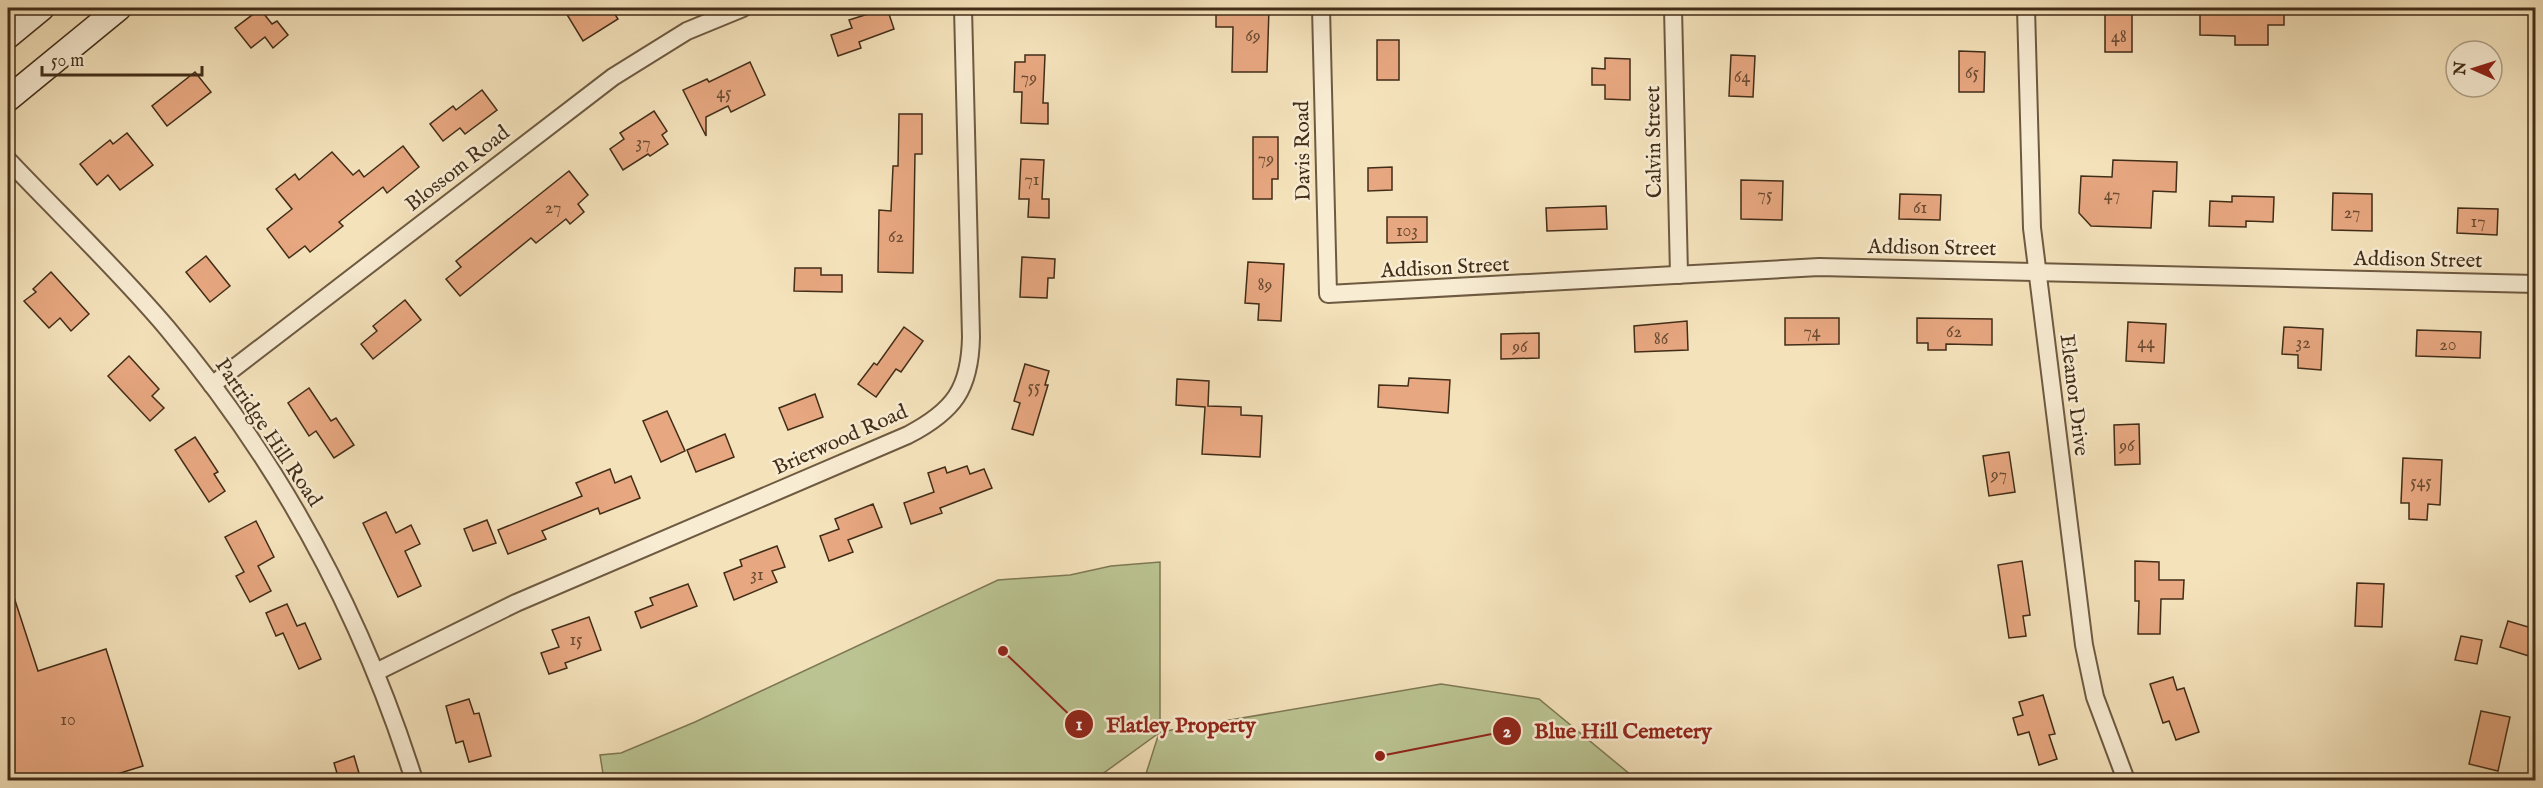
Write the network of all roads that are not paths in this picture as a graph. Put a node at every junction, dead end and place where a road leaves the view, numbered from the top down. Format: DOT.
graph roads {
  1 [pos="42,8"];
  2 [pos="119,8"];
  3 [pos="743,8"];
  4 [pos="963,8"];
  5 [pos="1321,8"];
  6 [pos="1673,8"];
  7 [pos="2026,8"];
  8 [pos="8,36"];
  9 [pos="8,99"];
  10 [pos="8,160"];
  11 [pos="2037,272"];
  12 [pos="1680,275"];
  13 [pos="2535,284"];
  14 [pos="1328,294"];
  15 [pos="212,385"];
  16 [pos="376,672"];
  17 [pos="414,780"];
  18 [pos="2126,780"];
  1 -- 8 [label="main road"];
  2 -- 9 [label="main road"];
  3 -- 15 [label="street, Blossom Road"];
  4 -- 16 [label="street, Brierwood Road"];
  5 -- 14 [label="street, Davis Road"];
  6 -- 12 [label="street, Calvin Street"];
  7 -- 11 [label="street, Eleanor Drive"];
  10 -- 15 [label="street, Partridge Hill Road"];
  11 -- 12 [label="street, Addison Street"];
  11 -- 13 [label="street, Addison Street"];
  11 -- 18 [label="street, Eleanor Drive"];
  12 -- 14 [label="street, Addison Street"];
  15 -- 16 [label="street, Partridge Hill Road"];
  16 -- 17 [label="street, Partridge Hill Road"];
}
